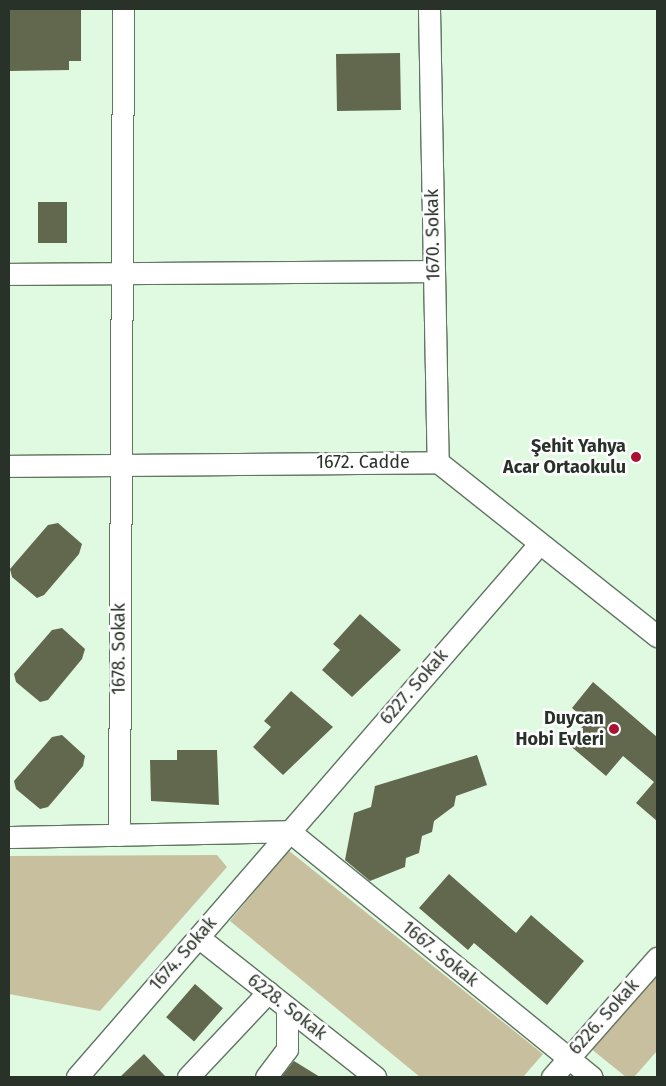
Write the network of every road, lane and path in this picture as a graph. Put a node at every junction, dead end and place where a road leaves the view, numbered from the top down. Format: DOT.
graph roads {
  1 [pos="123,9"];
  2 [pos="429,9"];
  3 [pos="434,271"];
  4 [pos="9,274"];
  5 [pos="123,274"];
  6 [pos="438,462"];
  7 [pos="119,464"];
  8 [pos="9,466"];
  9 [pos="539,544"];
  10 [pos="657,636"];
  11 [pos="289,831"];
  12 [pos="119,835"];
  13 [pos="9,837"];
  14 [pos="198,936"];
  15 [pos="657,958"];
  16 [pos="268,992"];
  17 [pos="287,1008"];
  18 [pos="568,1058"];
  19 [pos="365,1074"];
  20 [pos="77,1077"];
  21 [pos="188,1077"];
  22 [pos="266,1077"];
  23 [pos="552,1077"];
  24 [pos="592,1077"];
  1 -- 5 [label="street, 1678. Sokak"];
  2 -- 3 [label="street, 1670. Sokak"];
  3 -- 5 [label="street"];
  3 -- 6 [label="street, 1670. Sokak"];
  4 -- 5 [label="street"];
  5 -- 7 [label="street, 1678. Sokak"];
  6 -- 7 [label="street, 1672. Cadde"];
  6 -- 9 [label="street"];
  7 -- 8 [label="street, 1672. Cadde"];
  7 -- 12 [label="street, 1678. Sokak"];
  9 -- 10 [label="street"];
  9 -- 11 [label="street, 6227. Sokak"];
  11 -- 12 [label="street"];
  11 -- 14 [label="street, 1674. Sokak"];
  11 -- 18 [label="street, 1667. Sokak"];
  12 -- 13 [label="street"];
  14 -- 16 [label="street, 6228. Sokak"];
  14 -- 20 [label="street, 1674. Sokak"];
  15 -- 18 [label="street, 6226. Sokak"];
  16 -- 17 [label="street, 6228. Sokak"];
  16 -- 21 [label="street"];
  17 -- 19 [label="street, 6228. Sokak"];
  17 -- 22 [label="street"];
  18 -- 23 [label="street, 6226. Sokak"];
  18 -- 24 [label="street, 1667. Sokak"];
}
